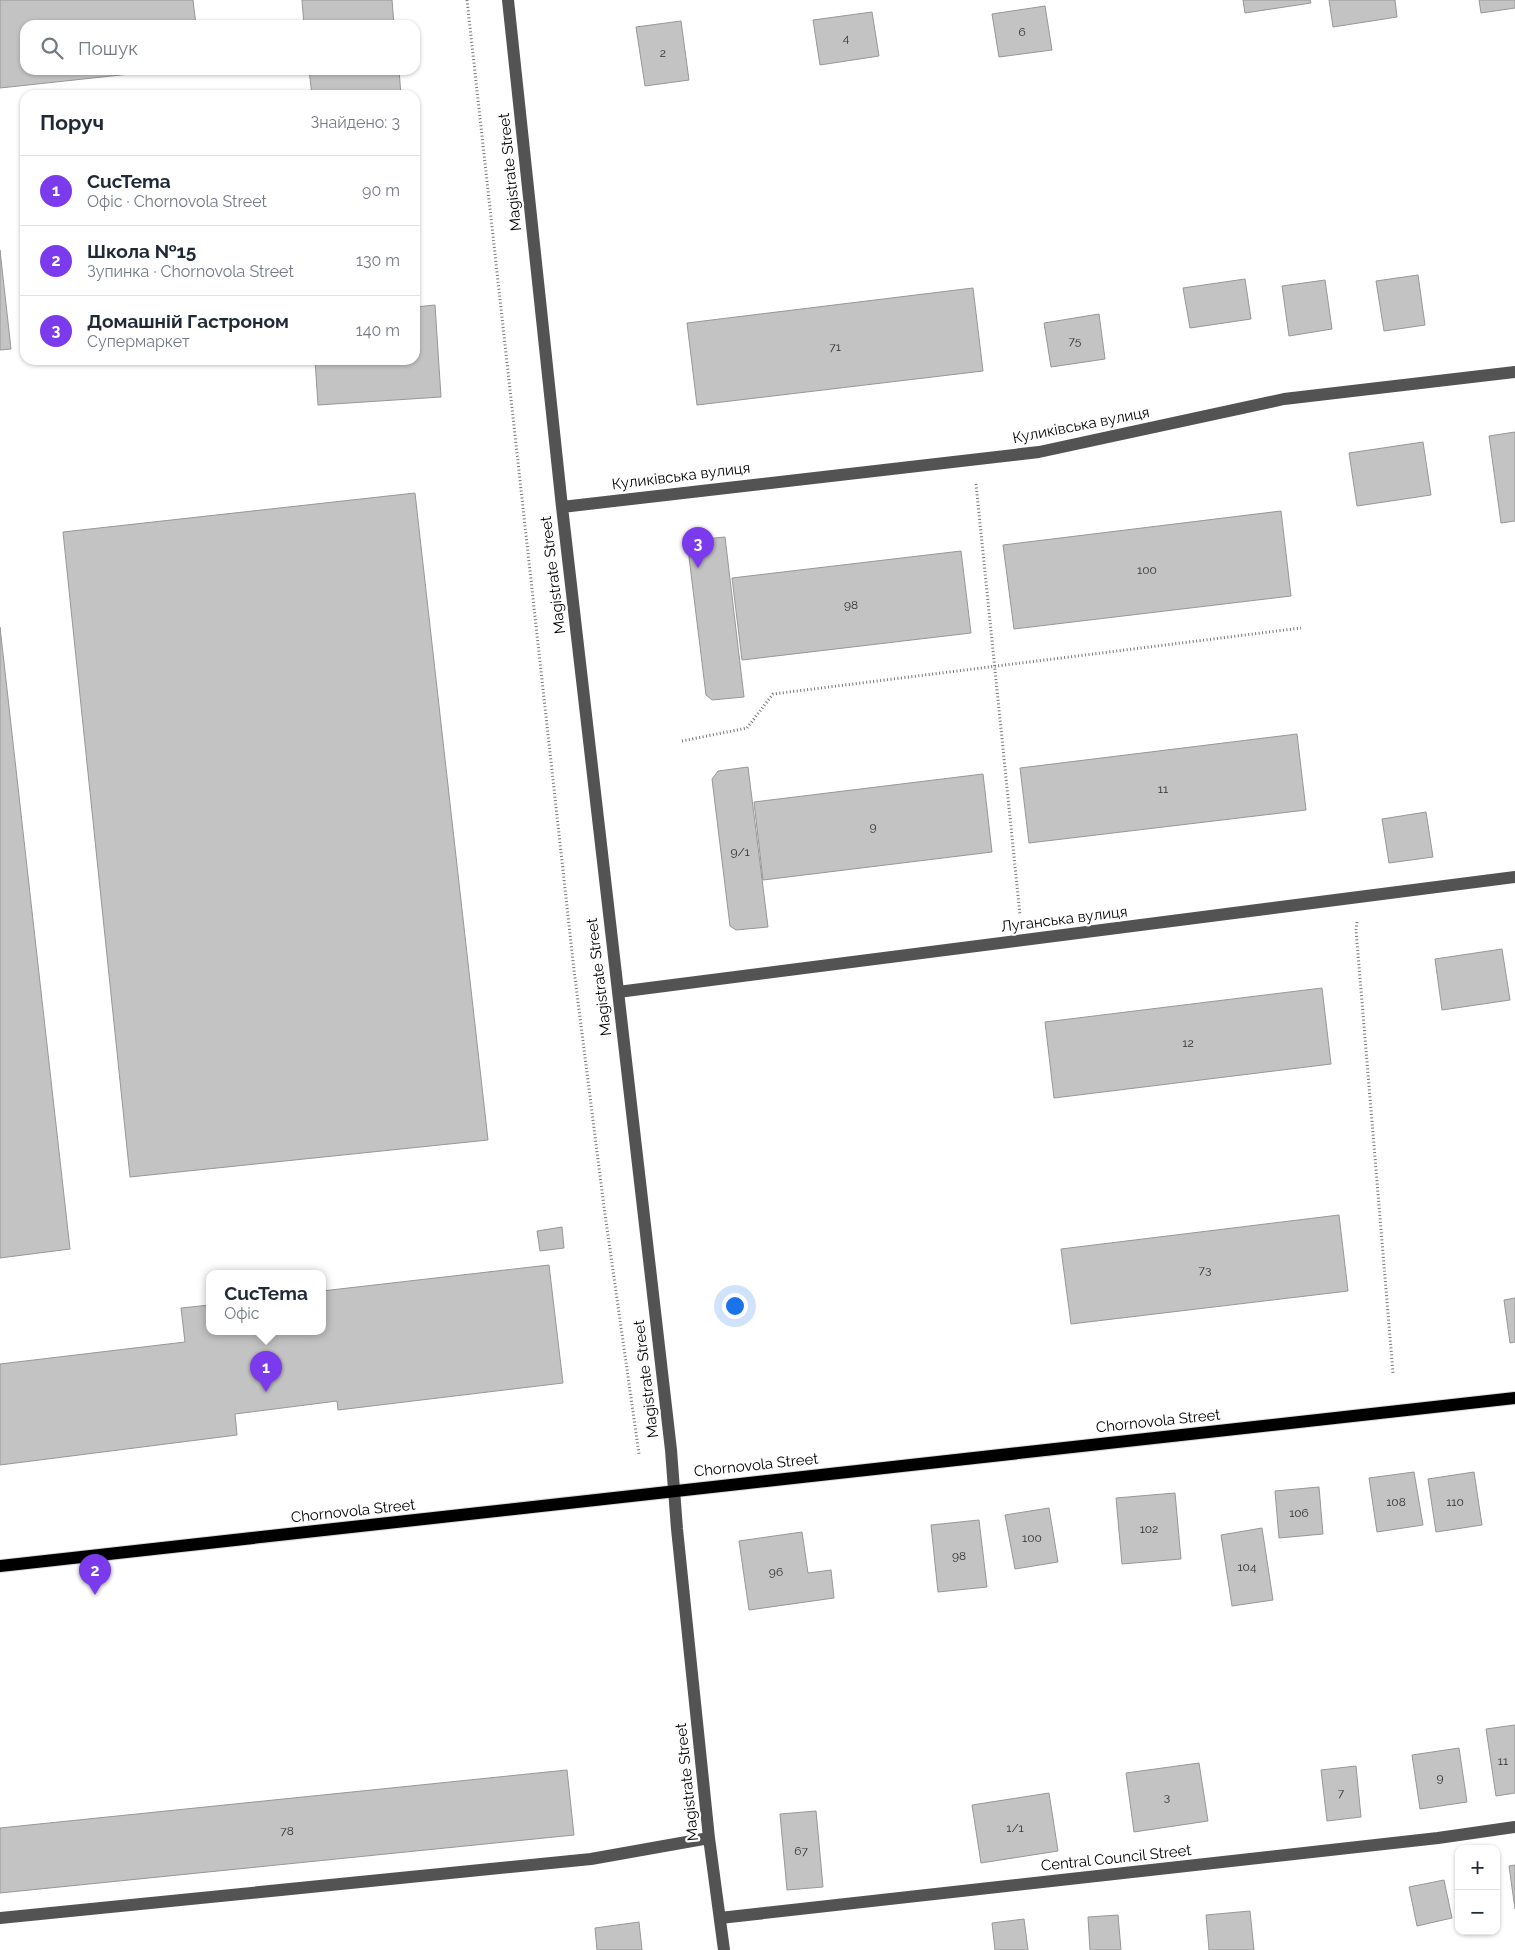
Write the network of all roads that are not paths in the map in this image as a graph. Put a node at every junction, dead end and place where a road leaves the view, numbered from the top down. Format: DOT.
graph roads {
  1 [pos="508,0"];
  2 [pos="1515,372"];
  3 [pos="562,506"];
  4 [pos="1515,877"];
  5 [pos="618,992"];
  6 [pos="1515,1398"];
  7 [pos="673,1491"];
  8 [pos="0,1566"];
  9 [pos="1515,1827"];
  10 [pos="709,1838"];
  11 [pos="0,1918"];
  12 [pos="720,1918"];
  13 [pos="724,1950"];
  1 -- 3 [label="street, Magistrate Street"];
  2 -- 3 [label="street, Куликівська вулиця"];
  3 -- 5 [label="street, Magistrate Street"];
  4 -- 5 [label="street, Луганська вулиця"];
  5 -- 7 [label="street, Magistrate Street"];
  6 -- 7 [label="main road, Chornovola Street"];
  7 -- 8 [label="main road, Chornovola Street"];
  7 -- 10 [label="street, Magistrate Street"];
  9 -- 12 [label="street, Central Council Street"];
  10 -- 11 [label="street"];
  10 -- 12 [label="street, Magistrate Street"];
  12 -- 13 [label="street, Magistrate Street"];
}
